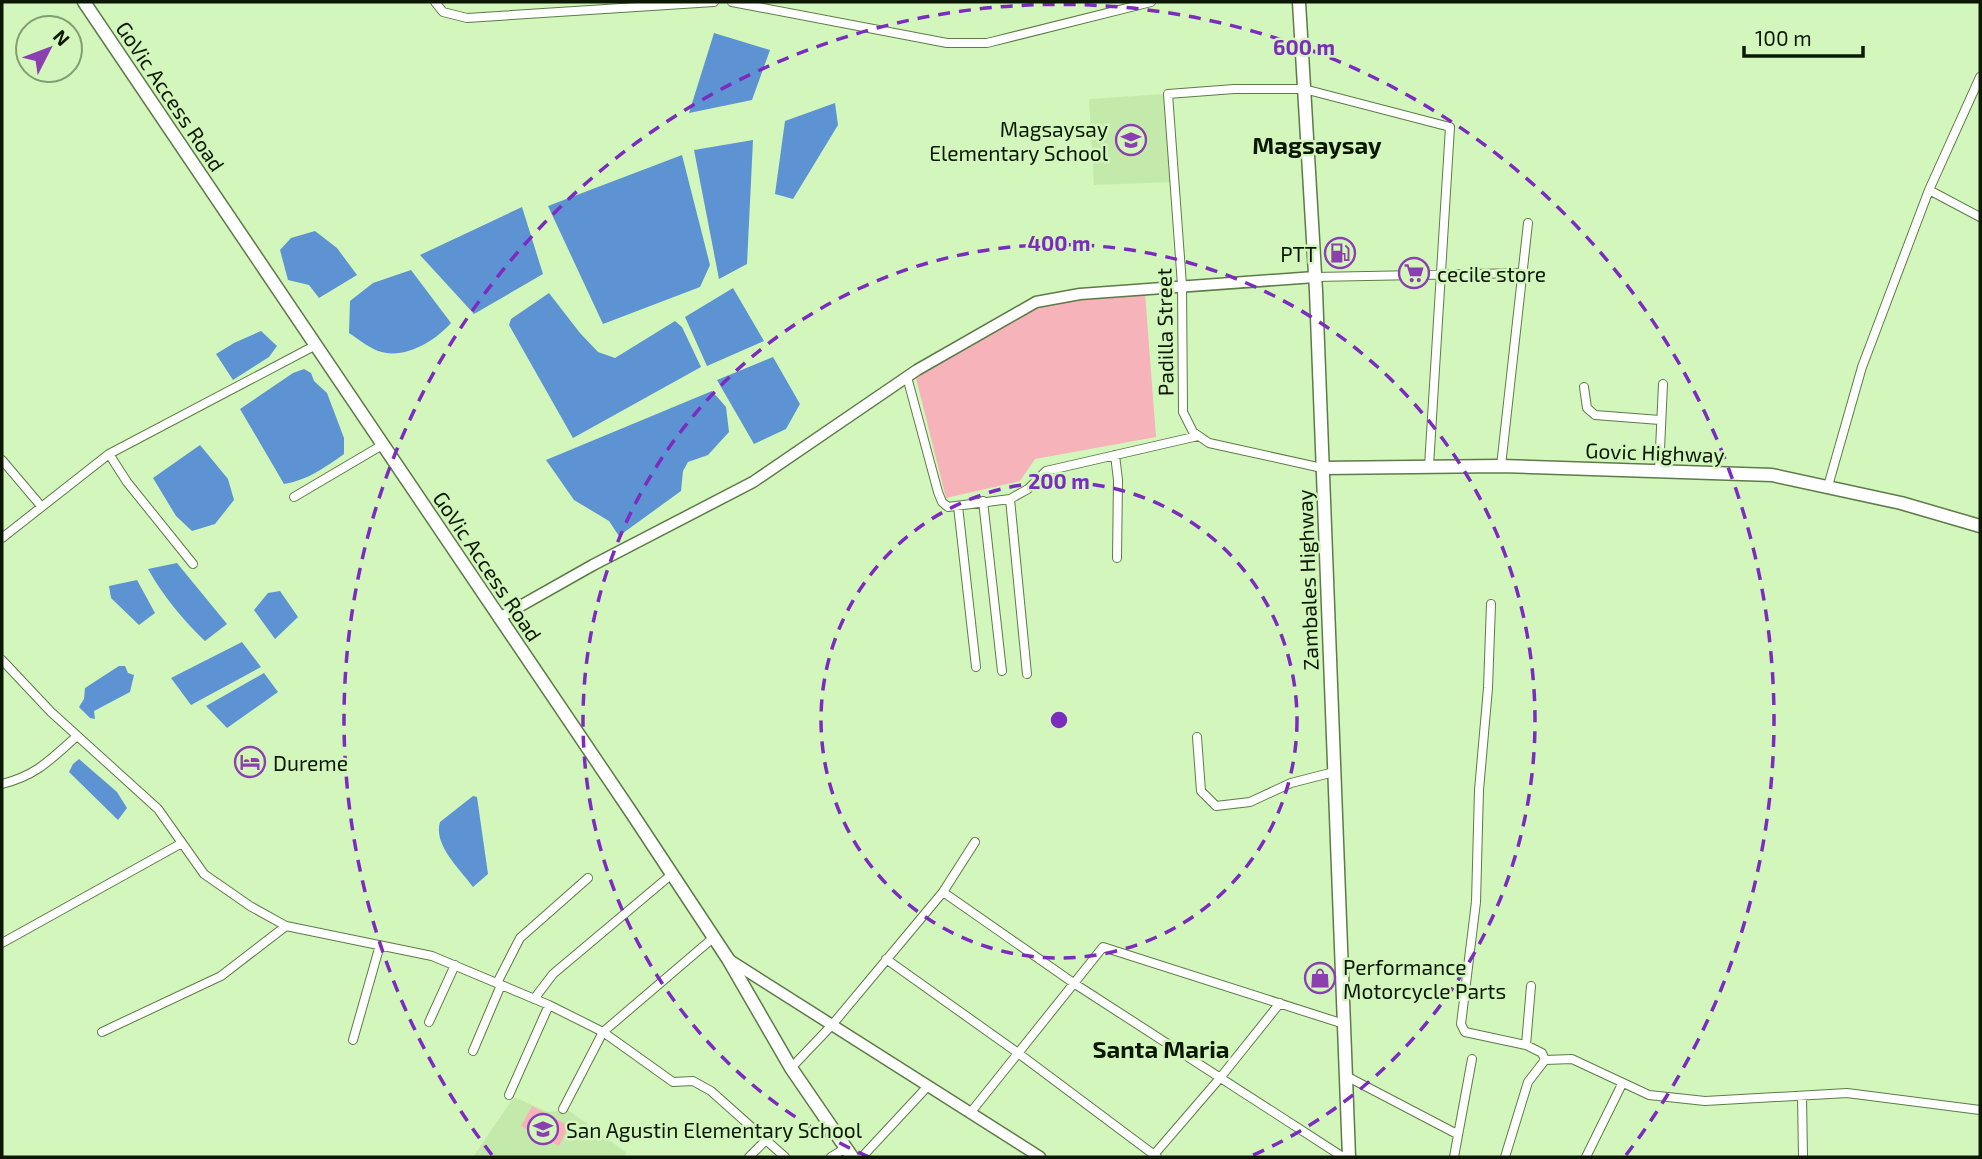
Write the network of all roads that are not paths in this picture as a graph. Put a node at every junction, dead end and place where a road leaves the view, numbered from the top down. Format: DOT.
graph roads {
  1 [pos="84,2"];
  2 [pos="435,2"];
  3 [pos="714,2"];
  4 [pos="733,2"];
  5 [pos="1151,2"];
  6 [pos="1299,2"];
  7 [pos="1980,77"];
  8 [pos="1304,89"];
  9 [pos="1929,190"];
  10 [pos="1980,217"];
  11 [pos="1528,223"];
  12 [pos="1523,273"];
  13 [pos="1441,275"];
  14 [pos="1315,277"];
  15 [pos="1182,285"];
  16 [pos="316,345"];
  17 [pos="907,377"];
  18 [pos="1662,383"];
  19 [pos="1584,387"];
  20 [pos="1660,420"];
  21 [pos="1198,436"];
  22 [pos="384,444"];
  23 [pos="109,454"];
  24 [pos="1115,455"];
  25 [pos="2,460"];
  26 [pos="1429,466"];
  27 [pos="1501,466"];
  28 [pos="1322,468"];
  29 [pos="1659,471"];
  30 [pos="1828,486"];
  31 [pos="294,497"];
  32 [pos="1010,499"];
  33 [pos="983,501"];
  34 [pos="41,506"];
  35 [pos="958,506"];
  36 [pos="1980,526"];
  37 [pos="2,538"];
  38 [pos="1117,558"];
  39 [pos="193,564"];
  40 [pos="1491,604"];
  41 [pos="499,618"];
  42 [pos="2,660"];
  43 [pos="976,667"];
  44 [pos="1002,671"];
  45 [pos="1027,674"];
  46 [pos="77,736"];
  47 [pos="1197,737"];
  48 [pos="1334,772"];
  49 [pos="2,784"];
  50 [pos="975,842"];
  51 [pos="182,843"];
  52 [pos="672,874"];
  53 [pos="588,878"];
  54 [pos="943,892"];
  55 [pos="286,926"];
  56 [pos="713,938"];
  57 [pos="4,939"];
  58 [pos="380,945"];
  59 [pos="886,958"];
  60 [pos="728,959"];
  61 [pos="455,965"];
  62 [pos="499,984"];
  63 [pos="1075,984"];
  64 [pos="1531,986"];
  65 [pos="534,999"];
  66 [pos="1280,1003"];
  67 [pos="549,1005"];
  68 [pos="429,1022"];
  69 [pos="1344,1024"];
  70 [pos="832,1025"];
  71 [pos="102,1032"];
  72 [pos="603,1032"];
  73 [pos="353,1040"];
  74 [pos="1526,1045"];
  75 [pos="473,1051"];
  76 [pos="1018,1053"];
  77 [pos="1472,1059"];
  78 [pos="1545,1060"];
  79 [pos="791,1068"];
  80 [pos="1346,1076"];
  81 [pos="1220,1078"];
  82 [pos="1622,1084"];
  83 [pos="928,1086"];
  84 [pos="509,1095"];
  85 [pos="1802,1096"];
  86 [pos="563,1109"];
  87 [pos="1980,1110"];
  88 [pos="971,1112"];
  89 [pos="1457,1134"];
  90 [pos="766,1140"];
  91 [pos="849,1153"];
  92 [pos="749,1157"];
  93 [pos="785,1157"];
  94 [pos="831,1157"];
  95 [pos="862,1157"];
  96 [pos="1040,1157"];
  97 [pos="1154,1157"];
  98 [pos="1343,1157"];
  99 [pos="1349,1157"];
  100 [pos="1454,1157"];
  101 [pos="1505,1157"];
  102 [pos="1586,1157"];
  103 [pos="1803,1157"];
  1 -- 16 [label="main road, GoVic Access Road"];
  2 -- 3 [label="street"];
  4 -- 5 [label="street"];
  6 -- 8 [label="main road, Zambales Highway"];
  7 -- 9 [label="street"];
  8 -- 13 [label="street"];
  8 -- 14 [label="main road, Zambales Highway"];
  8 -- 15 [label="street, Padilla Street"];
  9 -- 10 [label="street"];
  9 -- 30 [label="street"];
  11 -- 12 [label="street"];
  12 -- 13 [label="street"];
  12 -- 27 [label="street"];
  13 -- 14 [label="street"];
  13 -- 26 [label="street"];
  14 -- 15 [label="street"];
  14 -- 28 [label="main road, Zambales Highway"];
  15 -- 17 [label="street"];
  15 -- 21 [label="street, Padilla Street"];
  16 -- 22 [label="main road, GoVic Access Road"];
  16 -- 23 [label="street"];
  17 -- 35 [label="street"];
  17 -- 41 [label="street"];
  18 -- 20 [label="street"];
  19 -- 20 [label="street"];
  20 -- 29 [label="street"];
  21 -- 24 [label="street"];
  21 -- 28 [label="street"];
  22 -- 31 [label="street"];
  22 -- 41 [label="main road, GoVic Access Road"];
  23 -- 34 [label="street"];
  23 -- 39 [label="street"];
  24 -- 32 [label="street"];
  24 -- 38 [label="street"];
  25 -- 34 [label="street"];
  26 -- 27 [label="main road, Govic Highway"];
  26 -- 28 [label="main road, Govic Highway"];
  27 -- 29 [label="main road, Govic Highway"];
  28 -- 48 [label="main road, Zambales Highway"];
  29 -- 30 [label="main road, Govic Highway"];
  30 -- 36 [label="main road, Govic Highway"];
  32 -- 33 [label="street"];
  32 -- 45 [label="street"];
  33 -- 35 [label="street"];
  33 -- 44 [label="street"];
  34 -- 37 [label="street"];
  35 -- 43 [label="street"];
  40 -- 74 [label="street"];
  41 -- 52 [label="main road, GoVic Access Road"];
  42 -- 46 [label="street"];
  46 -- 49 [label="street"];
  46 -- 51 [label="street"];
  47 -- 48 [label="street"];
  48 -- 69 [label="main road, Zambales Highway"];
  50 -- 54 [label="street"];
  51 -- 55 [label="street"];
  51 -- 57 [label="street"];
  52 -- 56 [label="main road, GoVic Access Road"];
  52 -- 65 [label="street"];
  53 -- 62 [label="street"];
  54 -- 59 [label="street"];
  54 -- 63 [label="street"];
  55 -- 58 [label="street"];
  55 -- 71 [label="street"];
  56 -- 60 [label="main road, GoVic Access Road"];
  56 -- 72 [label="street"];
  58 -- 61 [label="street"];
  58 -- 73 [label="street"];
  59 -- 70 [label="street"];
  59 -- 76 [label="street"];
  60 -- 70 [label="street"];
  60 -- 79 [label="main road, GoVic Access Road"];
  61 -- 62 [label="street"];
  61 -- 68 [label="street"];
  62 -- 65 [label="street"];
  62 -- 75 [label="street"];
  63 -- 66 [label="street"];
  63 -- 76 [label="street"];
  63 -- 81 [label="street"];
  64 -- 74 [label="street"];
  65 -- 67 [label="street"];
  66 -- 69 [label="street"];
  66 -- 81 [label="street"];
  67 -- 72 [label="street"];
  67 -- 84 [label="street"];
  69 -- 80 [label="main road, Zambales Highway"];
  70 -- 79 [label="street"];
  70 -- 83 [label="street"];
  72 -- 86 [label="street"];
  72 -- 90 [label="street"];
  74 -- 78 [label="street"];
  76 -- 88 [label="street"];
  76 -- 97 [label="street"];
  77 -- 89 [label="street"];
  78 -- 82 [label="street"];
  78 -- 101 [label="street"];
  79 -- 91 [label="main road, GoVic Access Road"];
  80 -- 89 [label="street"];
  80 -- 99 [label="main road, Zambales Highway"];
  81 -- 97 [label="street"];
  81 -- 98 [label="street"];
  82 -- 85 [label="street"];
  82 -- 102 [label="street"];
  83 -- 88 [label="street"];
  83 -- 95 [label="street"];
  85 -- 87 [label="street"];
  85 -- 103 [label="street"];
  88 -- 96 [label="street"];
  89 -- 100 [label="street"];
  90 -- 92 [label="street"];
  90 -- 93 [label="street"];
  91 -- 94 [label="street"];
}
